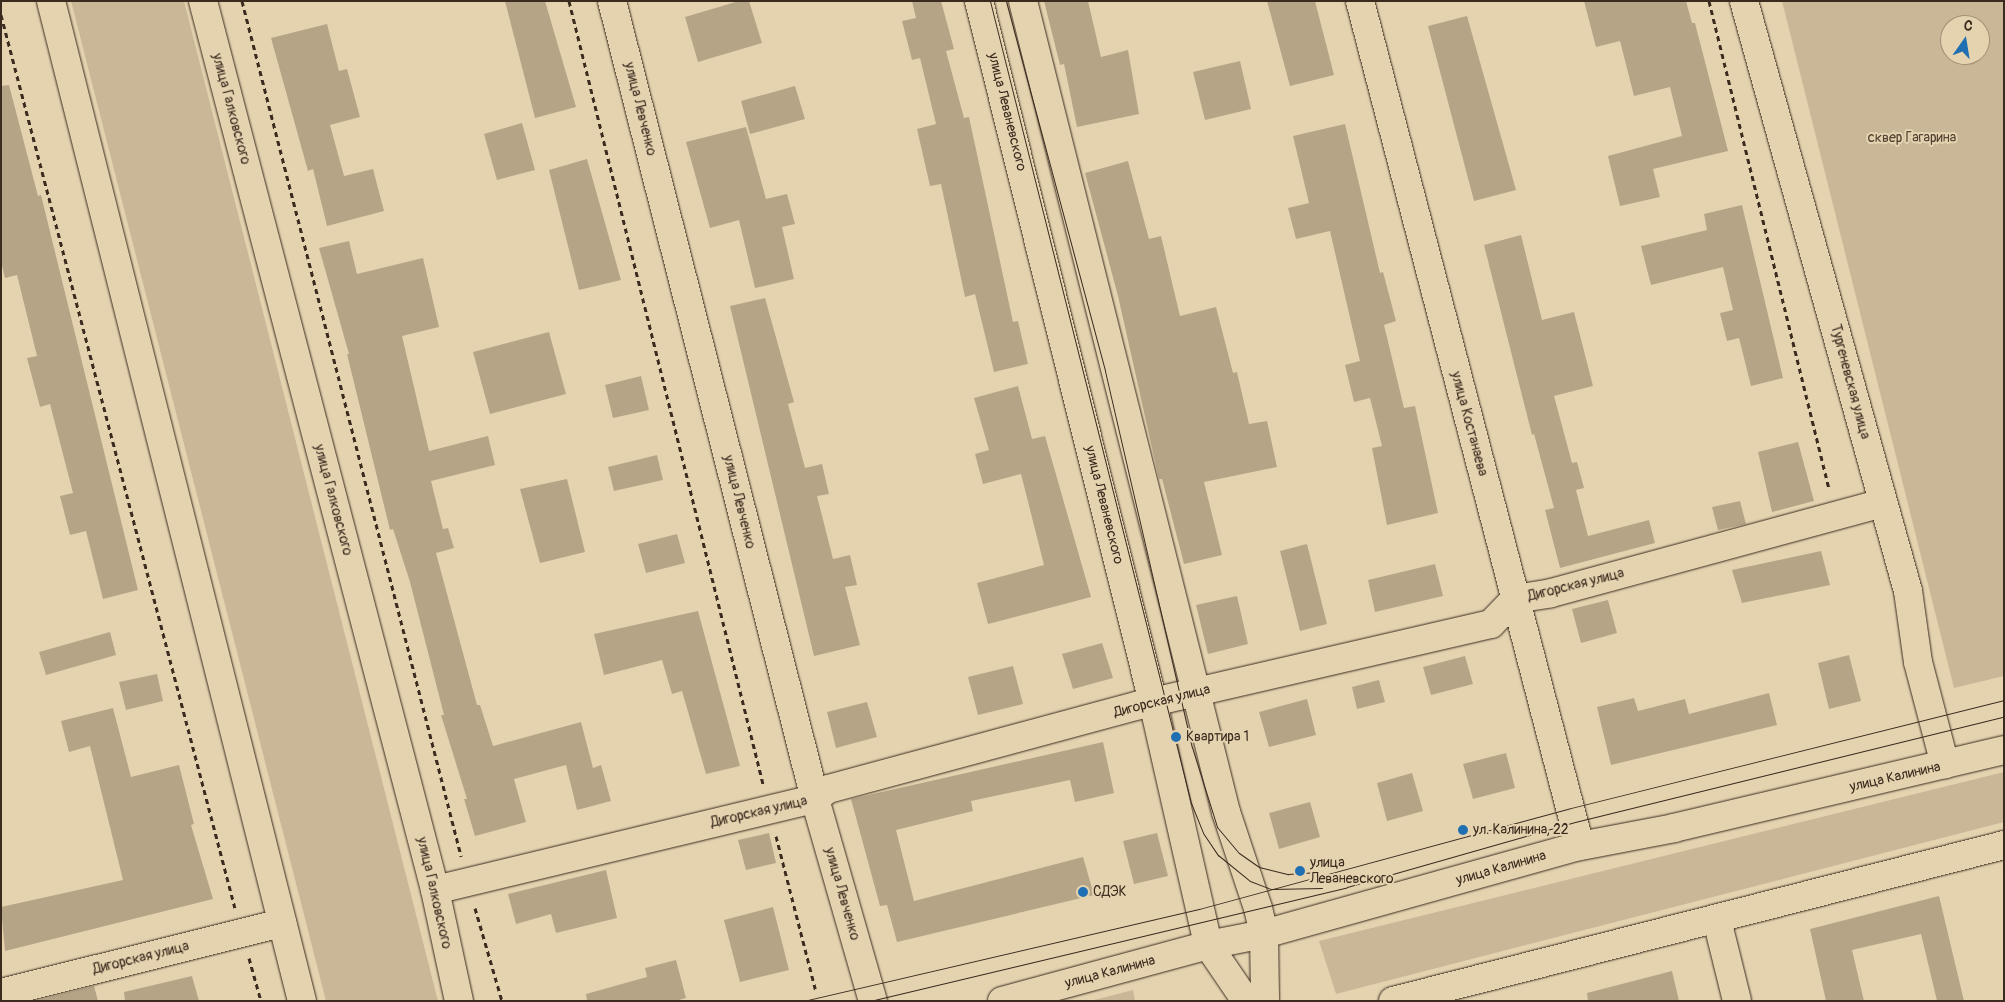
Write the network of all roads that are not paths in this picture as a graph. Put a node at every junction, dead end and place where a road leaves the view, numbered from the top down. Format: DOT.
graph roads {
  1 [pos="51,1"];
  2 [pos="203,1"];
  3 [pos="612,1"];
  4 [pos="979,1"];
  5 [pos="1023,1"];
  6 [pos="1360,1"];
  7 [pos="1744,1"];
  8 [pos="1884,503"];
  9 [pos="1515,599"];
  10 [pos="1196,694"];
  11 [pos="1153,702"];
  12 [pos="2004,750"];
  13 [pos="1945,765"];
  14 [pos="815,799"];
  15 [pos="2004,845"];
  16 [pos="1580,846"];
  17 [pos="435,890"];
  18 [pos="1717,920"];
  19 [pos="282,923"];
  20 [pos="1264,934"];
  21 [pos="1208,946"];
  22 [pos="1,993"];
  23 [pos="302,1001"];
  24 [pos="459,1001"];
  25 [pos="873,1001"];
  26 [pos="1002,1001"];
  27 [pos="1246,1001"];
  28 [pos="1265,1001"];
  29 [pos="1393,1001"];
  30 [pos="1737,1001"];
  1 -- 19 [label="street"];
  2 -- 17 [label="street, улица Галковского"];
  3 -- 14 [label="street, улица Левченко"];
  4 -- 11 [label="street, улица Леваневского"];
  5 -- 10 [label="street"];
  6 -- 9 [label="street, улица Костанаева"];
  7 -- 8 [label="street, Тургеневская улица"];
  8 -- 9 [label="street, Дигорская улица"];
  8 -- 13 [label="street, Тургеневская улица"];
  9 -- 10 [label="street, Дигорская улица"];
  9 -- 16 [label="street, улица Костанаева"];
  10 -- 11 [label="street, Дигорская улица"];
  10 -- 20 [label="street"];
  11 -- 14 [label="street, Дигорская улица"];
  11 -- 21 [label="street, улица Леваневского"];
  12 -- 13 [label="street, улица Калинина"];
  13 -- 16 [label="street, улица Калинина"];
  14 -- 17 [label="street, Дигорская улица"];
  14 -- 25 [label="street, улица Левченко"];
  15 -- 18 [label="street"];
  16 -- 20 [label="street, улица Калинина"];
  17 -- 24 [label="street, улица Галковского"];
  18 -- 29 [label="street"];
  18 -- 30 [label="street"];
  19 -- 22 [label="street, Дигорская улица"];
  19 -- 23 [label="street"];
  20 -- 21 [label="street, улица Калинина"];
  20 -- 28 [label="street"];
  21 -- 26 [label="street, улица Калинина"];
  21 -- 27 [label="street, улица Леваневского"];
}
